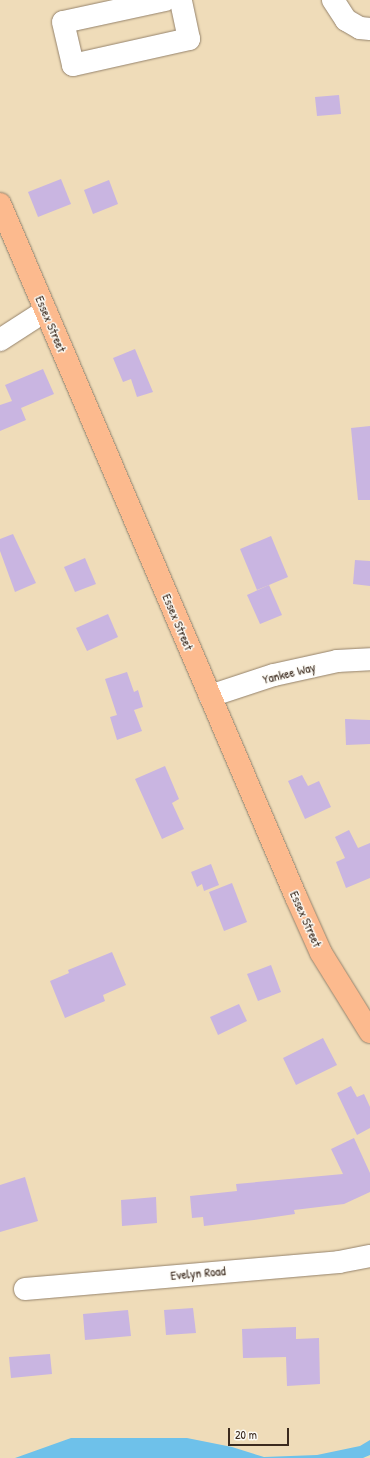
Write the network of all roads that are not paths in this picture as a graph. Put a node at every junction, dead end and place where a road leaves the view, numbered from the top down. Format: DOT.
graph roads {
  1 [pos="165,0"];
  2 [pos="181,0"];
  3 [pos="333,0"];
  4 [pos="370,29"];
  5 [pos="0,204"];
  6 [pos="45,311"];
  7 [pos="0,340"];
  8 [pos="370,659"];
  9 [pos="210,696"];
  10 [pos="370,1032"];
  11 [pos="370,1256"];
  12 [pos="25,1289"];
  1 -- 2 [label="street"];
  3 -- 4 [label="street"];
  5 -- 6 [label="main road, Essex Street"];
  6 -- 7 [label="street"];
  6 -- 9 [label="main road, Essex Street"];
  8 -- 9 [label="street, Yankee Way"];
  9 -- 10 [label="main road, Essex Street"];
  11 -- 12 [label="street, Evelyn Road"];
}
